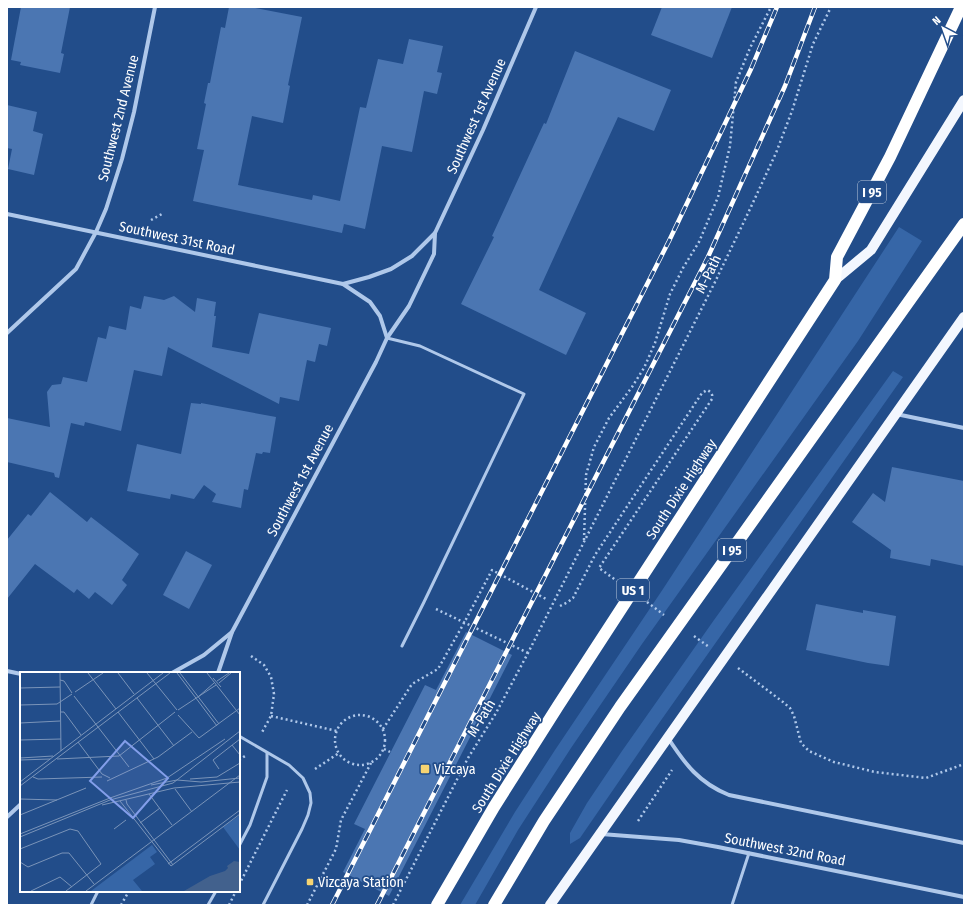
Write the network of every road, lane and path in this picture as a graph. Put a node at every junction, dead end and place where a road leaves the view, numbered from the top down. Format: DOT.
graph roads {
  1 [pos="155,7"];
  2 [pos="536,7"];
  3 [pos="770,7"];
  4 [pos="831,7"];
  5 [pos="961,7"];
  6 [pos="964,100"];
  7 [pos="7,214"];
  8 [pos="162,214"];
  9 [pos="151,220"];
  10 [pos="964,224"];
  11 [pos="96,232"];
  12 [pos="435,233"];
  13 [pos="835,280"];
  14 [pos="343,284"];
  15 [pos="964,317"];
  16 [pos="7,333"];
  17 [pos="387,338"];
  18 [pos="896,414"];
  19 [pos="964,428"];
  20 [pos="584,540"];
  21 [pos="602,564"];
  22 [pos="546,599"];
  23 [pos="560,606"];
  24 [pos="453,618"];
  25 [pos="464,623"];
  26 [pos="232,632"];
  27 [pos="402,646"];
  28 [pos="528,653"];
  29 [pos="251,656"];
  30 [pos="7,671"];
  31 [pos="174,672"];
  32 [pos="218,672"];
  33 [pos="20,674"];
  34 [pos="756,681"];
  35 [pos="271,716"];
  36 [pos="384,729"];
  37 [pos="337,730"];
  38 [pos="260,736"];
  39 [pos="240,737"];
  40 [pos="668,738"];
  41 [pos="384,749"];
  42 [pos="390,752"];
  43 [pos="267,753"];
  44 [pos="339,753"];
  45 [pos="371,763"];
  46 [pos="964,764"];
  47 [pos="672,770"];
  48 [pos="313,771"];
  49 [pos="287,790"];
  50 [pos="20,805"];
  51 [pos="7,817"];
  52 [pos="635,825"];
  53 [pos="601,834"];
  54 [pos="964,843"];
  55 [pos="240,844"];
  56 [pos="749,853"];
  57 [pos="240,883"];
  58 [pos="98,892"];
  59 [pos="128,892"];
  60 [pos="215,892"];
  61 [pos="236,892"];
  62 [pos="964,897"];
  63 [pos="91,905"];
  64 [pos="122,905"];
  65 [pos="208,905"];
  66 [pos="229,905"];
  67 [pos="263,905"];
  68 [pos="307,905"];
  69 [pos="393,905"];
  70 [pos="437,905"];
  71 [pos="494,905"];
  72 [pos="550,905"];
  73 [pos="732,905"];
  1 -- 11 [label="street, Southwest 2nd Avenue"];
  2 -- 12 [label="street, Southwest 1st Avenue"];
  3 -- 20 [label="path, M-Path"];
  4 -- 20 [label="path, M-Path"];
  5 -- 13 [label="highway, I 95"];
  6 -- 13 [label="main road, South Dixie Highway"];
  7 -- 11 [label="street, Southwest 31st Road"];
  8 -- 9 [label="path"];
  10 -- 71 [label="highway, I 95"];
  11 -- 14 [label="street, Southwest 31st Road"];
  11 -- 16 [label="street, Southwest 2nd Avenue"];
  12 -- 14 [label="street, Southwest 1st Avenue"];
  12 -- 17 [label="street, Southwest 1st Avenue"];
  13 -- 70 [label="highway, South Dixie Highway / US 1"];
  14 -- 17 [label="street"];
  15 -- 18 [label="main road"];
  17 -- 26 [label="street, Southwest 1st Avenue"];
  17 -- 27 [label="lane"];
  18 -- 19 [label="street"];
  18 -- 40 [label="main road"];
  20 -- 28 [label="path, M-Path"];
  21 -- 23 [label="path"];
  22 -- 25 [label="path"];
  24 -- 25 [label="path"];
  25 -- 28 [label="path"];
  25 -- 36 [label="path"];
  26 -- 31 [label="street, Southwest 1st Avenue"];
  26 -- 32 [label="street, Southwest 1st Avenue"];
  28 -- 69 [label="path, M-Path"];
  29 -- 35 [label="path"];
  30 -- 33 [label="street"];
  34 -- 46 [label="path"];
  35 -- 37 [label="path"];
  35 -- 38 [label="path"];
  36 -- 37 [label="path"];
  36 -- 41 [label="path"];
  37 -- 44 [label="path"];
  39 -- 43 [label="lane"];
  40 -- 53 [label="main road"];
  40 -- 54 [label="street"];
  41 -- 42 [label="path"];
  41 -- 45 [label="path"];
  43 -- 55 [label="lane"];
  43 -- 67 [label="lane"];
  44 -- 45 [label="path"];
  44 -- 48 [label="path"];
  45 -- 68 [label="path"];
  47 -- 52 [label="path"];
  49 -- 57 [label="path"];
  50 -- 51 [label="street"];
  53 -- 56 [label="street, Southwest 32nd Road"];
  53 -- 72 [label="main road"];
  56 -- 62 [label="street, Southwest 32nd Road"];
  56 -- 73 [label="lane"];
  58 -- 63 [label="lane"];
  59 -- 64 [label="path"];
  60 -- 65 [label="lane"];
  61 -- 66 [label="path"];
}
